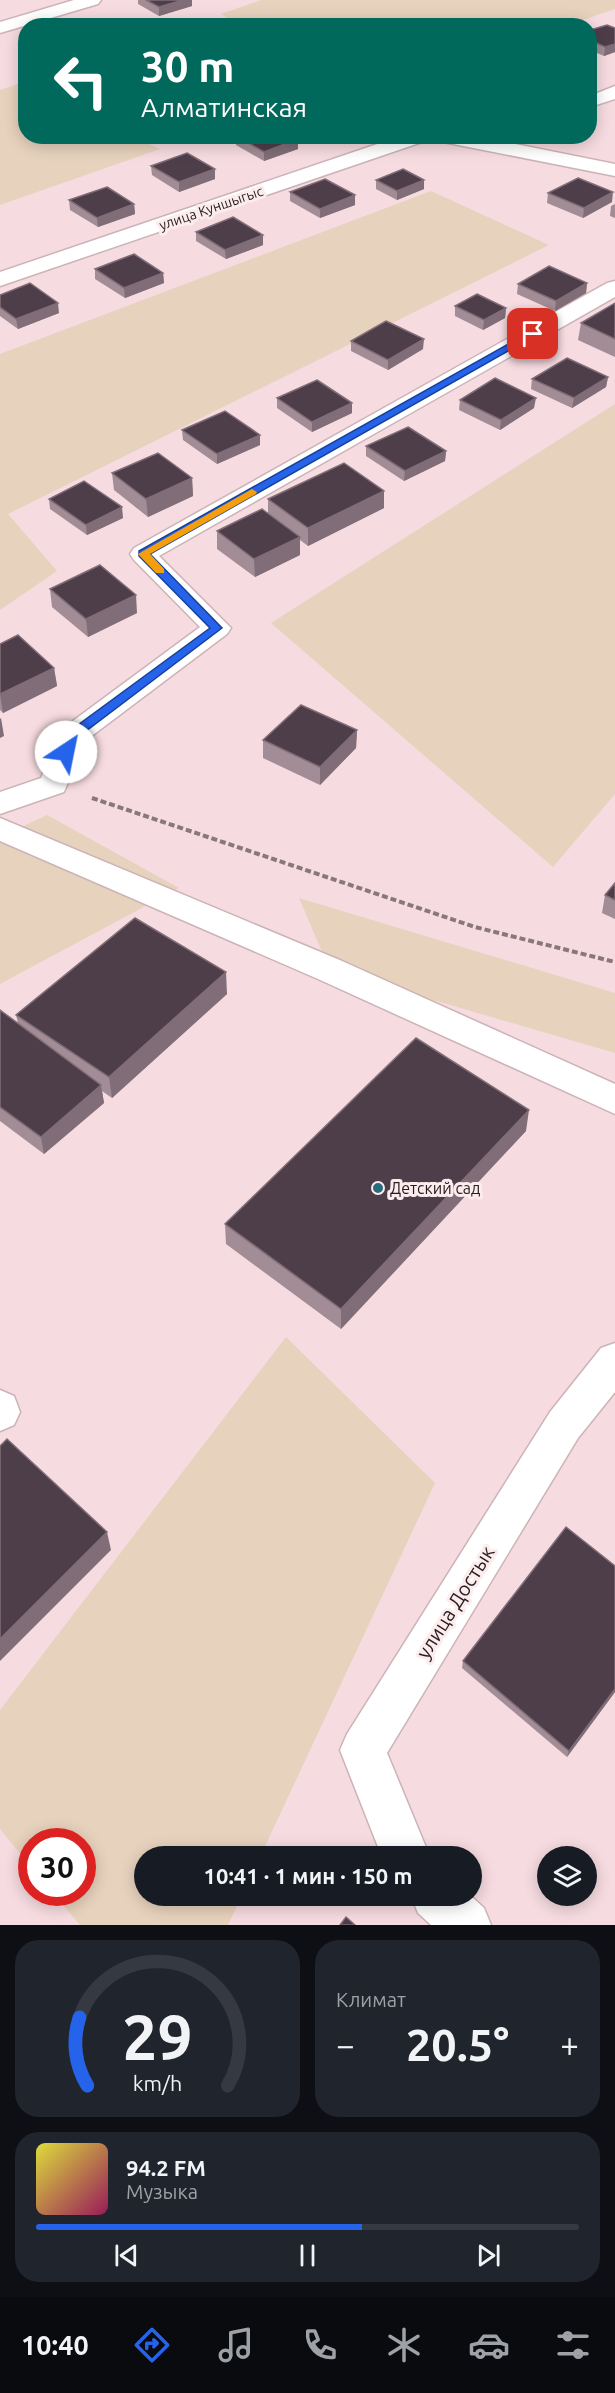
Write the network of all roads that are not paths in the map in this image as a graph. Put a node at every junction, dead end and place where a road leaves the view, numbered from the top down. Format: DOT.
graph roads {
  1 [pos="92,0"];
  2 [pos="0,17"];
  3 [pos="40,18"];
  4 [pos="18,22"];
  5 [pos="18,25"];
  6 [pos="0,28"];
  7 [pos="615,92"];
  8 [pos="597,99"];
  9 [pos="398,144"];
  10 [pos="483,144"];
  11 [pos="615,170"];
  12 [pos="0,279"];
  13 [pos="615,288"];
  14 [pos="0,803"];
  15 [pos="0,828"];
  16 [pos="615,1101"];
  17 [pos="615,1361"];
  18 [pos="402,1846"];
  19 [pos="446,1906"];
  20 [pos="466,1925"];
  1 -- 3 [label="street"];
  2 -- 4 [label="street"];
  5 -- 6 [label="street"];
  7 -- 8 [label="street"];
  9 -- 12 [label="street, улица Куншыгыс"];
  10 -- 11 [label="street"];
  13 -- 14 [label="street"];
  15 -- 16 [label="street"];
  17 -- 18 [label="street, улица Достык"];
  19 -- 20 [label="street"];
}
